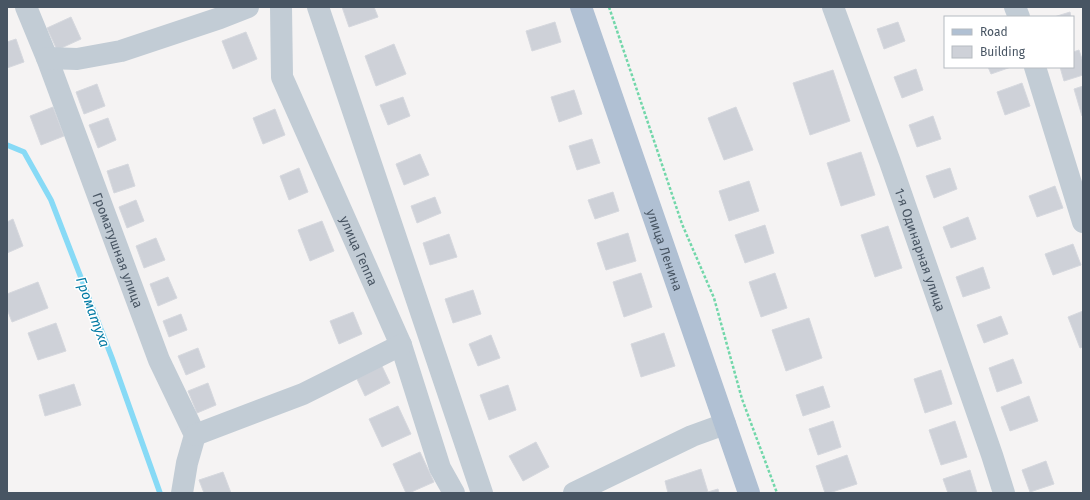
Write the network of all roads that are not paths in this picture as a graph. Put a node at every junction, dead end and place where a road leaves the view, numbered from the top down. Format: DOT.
graph roads {
  1 [pos="26,7"];
  2 [pos="248,7"];
  3 [pos="282,7"];
  4 [pos="318,7"];
  5 [pos="581,7"];
  6 [pos="833,7"];
  7 [pos="47,58"];
  8 [pos="1034,68"];
  9 [pos="1083,222"];
  10 [pos="402,345"];
  11 [pos="725,424"];
  12 [pos="195,435"];
  13 [pos="182,493"];
  14 [pos="454,493"];
  15 [pos="482,493"];
  16 [pos="574,493"];
  17 [pos="749,493"];
  18 [pos="1004,493"];
  1 -- 7 [label="street, Громатушная улица"];
  2 -- 7 [label="street"];
  3 -- 10 [label="street, улица Геппа"];
  4 -- 15 [label="street"];
  5 -- 11 [label="main road, улица Ленина"];
  6 -- 18 [label="street, 1-я Одинарная улица"];
  7 -- 12 [label="street, Громатушная улица"];
  8 -- 9 [label="street"];
  10 -- 12 [label="street"];
  10 -- 14 [label="street, улица Геппа"];
  11 -- 16 [label="street"];
  11 -- 17 [label="main road, улица Ленина"];
  12 -- 13 [label="street"];
}
